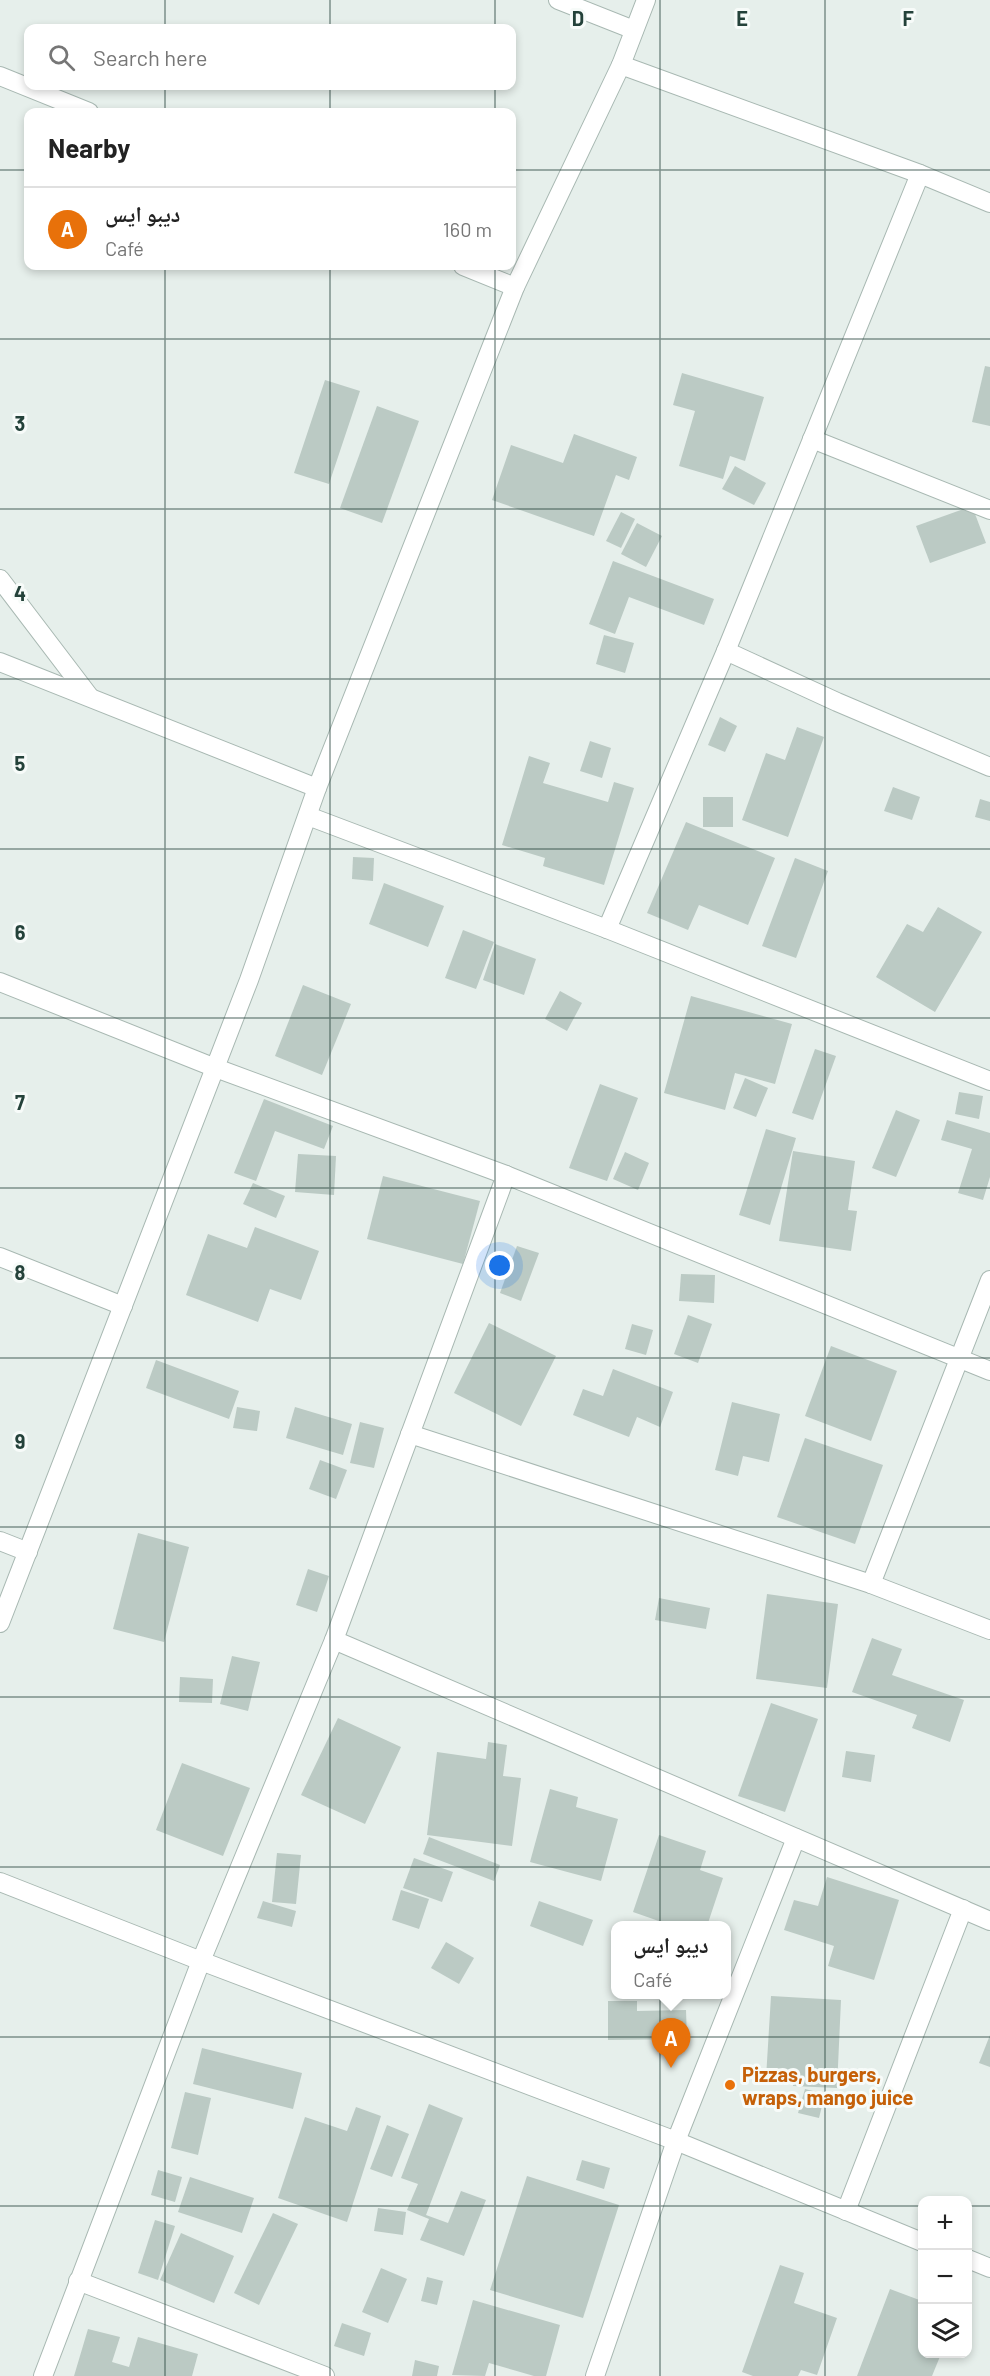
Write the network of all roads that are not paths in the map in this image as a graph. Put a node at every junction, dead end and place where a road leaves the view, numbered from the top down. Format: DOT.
graph roads {
  1 [pos="558,0"];
  2 [pos="646,0"];
  3 [pos="634,30"];
  4 [pos="621,65"];
  5 [pos="0,76"];
  6 [pos="24,86"];
  7 [pos="35,90"];
  8 [pos="79,108"];
  9 [pos="920,174"];
  10 [pos="990,203"];
  11 [pos="473,270"];
  12 [pos="515,287"];
  13 [pos="812,439"];
  14 [pos="990,510"];
  15 [pos="0,579"];
  16 [pos="726,651"];
  17 [pos="0,662"];
  18 [pos="90,697"];
  19 [pos="990,767"];
  20 [pos="317,788"];
  21 [pos="308,816"];
  22 [pos="607,929"];
  23 [pos="0,982"];
  24 [pos="213,1067"];
  25 [pos="990,1081"];
  26 [pos="506,1175"];
  27 [pos="0,1257"];
  28 [pos="990,1280"];
  29 [pos="123,1306"];
  30 [pos="959,1359"];
  31 [pos="990,1371"];
  32 [pos="410,1434"];
  33 [pos="0,1541"];
  34 [pos="28,1552"];
  35 [pos="871,1584"];
  36 [pos="0,1623"];
  37 [pos="990,1630"];
  38 [pos="334,1640"];
  39 [pos="796,1838"];
  40 [pos="0,1882"];
  41 [pos="963,1909"];
  42 [pos="990,1921"];
  43 [pos="201,1961"];
  44 [pos="676,2141"];
  45 [pos="846,2211"];
  46 [pos="918,2240"];
  47 [pos="972,2261"];
  48 [pos="990,2268"];
  49 [pos="78,2281"];
  50 [pos="43,2376"];
  51 [pos="325,2376"];
  52 [pos="595,2376"];
  1 -- 3 [label="street"];
  2 -- 3 [label="street"];
  3 -- 4 [label="street"];
  4 -- 9 [label="street"];
  4 -- 12 [label="street"];
  5 -- 6 [label="street"];
  7 -- 8 [label="street"];
  9 -- 10 [label="street"];
  9 -- 13 [label="street"];
  11 -- 12 [label="street"];
  12 -- 20 [label="street"];
  13 -- 14 [label="street"];
  13 -- 16 [label="street"];
  15 -- 18 [label="street"];
  16 -- 19 [label="street"];
  16 -- 22 [label="street"];
  17 -- 18 [label="street"];
  18 -- 20 [label="street"];
  20 -- 21 [label="street"];
  21 -- 22 [label="street"];
  21 -- 24 [label="street"];
  22 -- 25 [label="street"];
  23 -- 24 [label="street"];
  24 -- 26 [label="street"];
  24 -- 29 [label="street"];
  26 -- 30 [label="street"];
  26 -- 32 [label="street"];
  27 -- 29 [label="street"];
  28 -- 30 [label="street"];
  29 -- 34 [label="street"];
  30 -- 31 [label="street"];
  30 -- 35 [label="street"];
  32 -- 35 [label="street"];
  32 -- 38 [label="street"];
  33 -- 34 [label="street"];
  34 -- 36 [label="street"];
  35 -- 37 [label="street"];
  38 -- 39 [label="street"];
  38 -- 43 [label="street"];
  39 -- 41 [label="street"];
  39 -- 44 [label="street"];
  40 -- 43 [label="street"];
  41 -- 42 [label="street"];
  41 -- 45 [label="street"];
  43 -- 44 [label="street"];
  43 -- 49 [label="street"];
  44 -- 45 [label="street"];
  44 -- 52 [label="street"];
  45 -- 46 [label="street"];
  47 -- 48 [label="street"];
  49 -- 50 [label="street"];
  49 -- 51 [label="street"];
}
